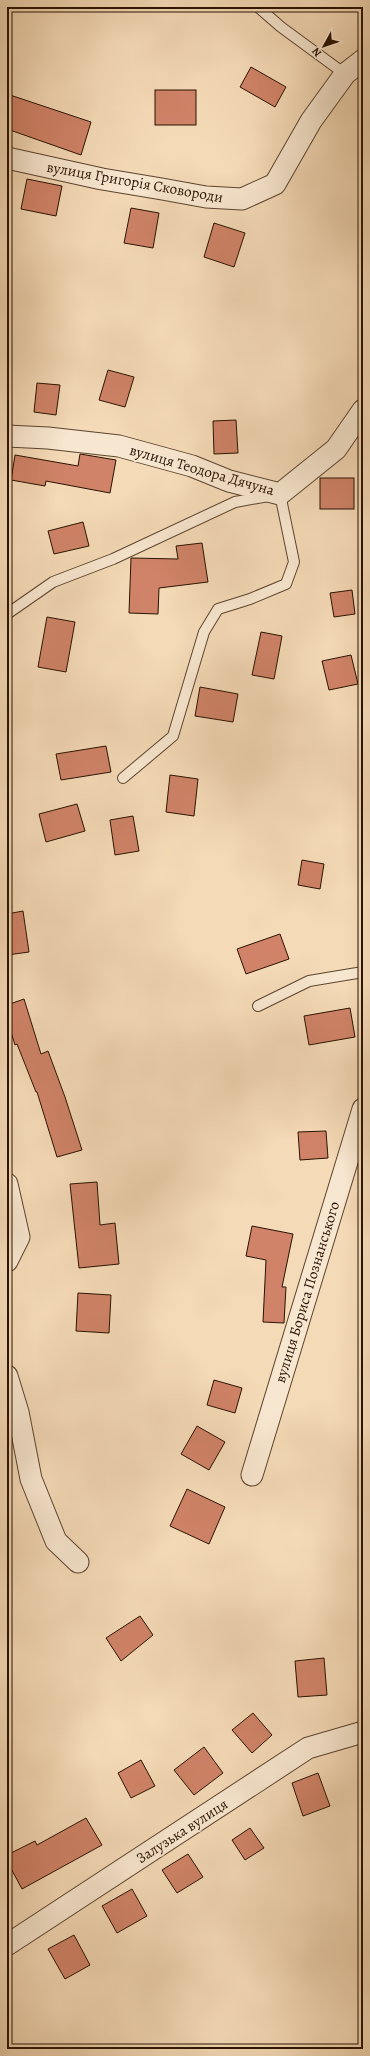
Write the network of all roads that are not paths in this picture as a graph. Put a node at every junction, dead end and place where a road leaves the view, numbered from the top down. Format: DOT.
graph roads {
  1 [pos="258,7"];
  2 [pos="363,60"];
  3 [pos="345,74"];
  4 [pos="7,158"];
  5 [pos="363,410"];
  6 [pos="7,436"];
  7 [pos="280,494"];
  8 [pos="7,614"];
  9 [pos="123,778"];
  10 [pos="363,972"];
  11 [pos="258,1006"];
  12 [pos="363,1109"];
  13 [pos="7,1184"];
  14 [pos="7,1260"];
  15 [pos="7,1376"];
  16 [pos="252,1475"];
  17 [pos="78,1562"];
  18 [pos="363,1732"];
  19 [pos="7,1945"];
  1 -- 3 [label="lane"];
  2 -- 3 [label="street, вулиця Григорія Сковороди"];
  3 -- 4 [label="street, вулиця Григорія Сковороди"];
  5 -- 7 [label="street, вулиця Теодора Дячуна"];
  6 -- 7 [label="street, вулиця Теодора Дячуна"];
  7 -- 8 [label="lane"];
  7 -- 9 [label="lane"];
  10 -- 11 [label="lane"];
  12 -- 16 [label="street, вулиця Бориса Познанського"];
  13 -- 14 [label="street"];
  15 -- 17 [label="street"];
  18 -- 19 [label="street, Залузька вулиця"];
}
